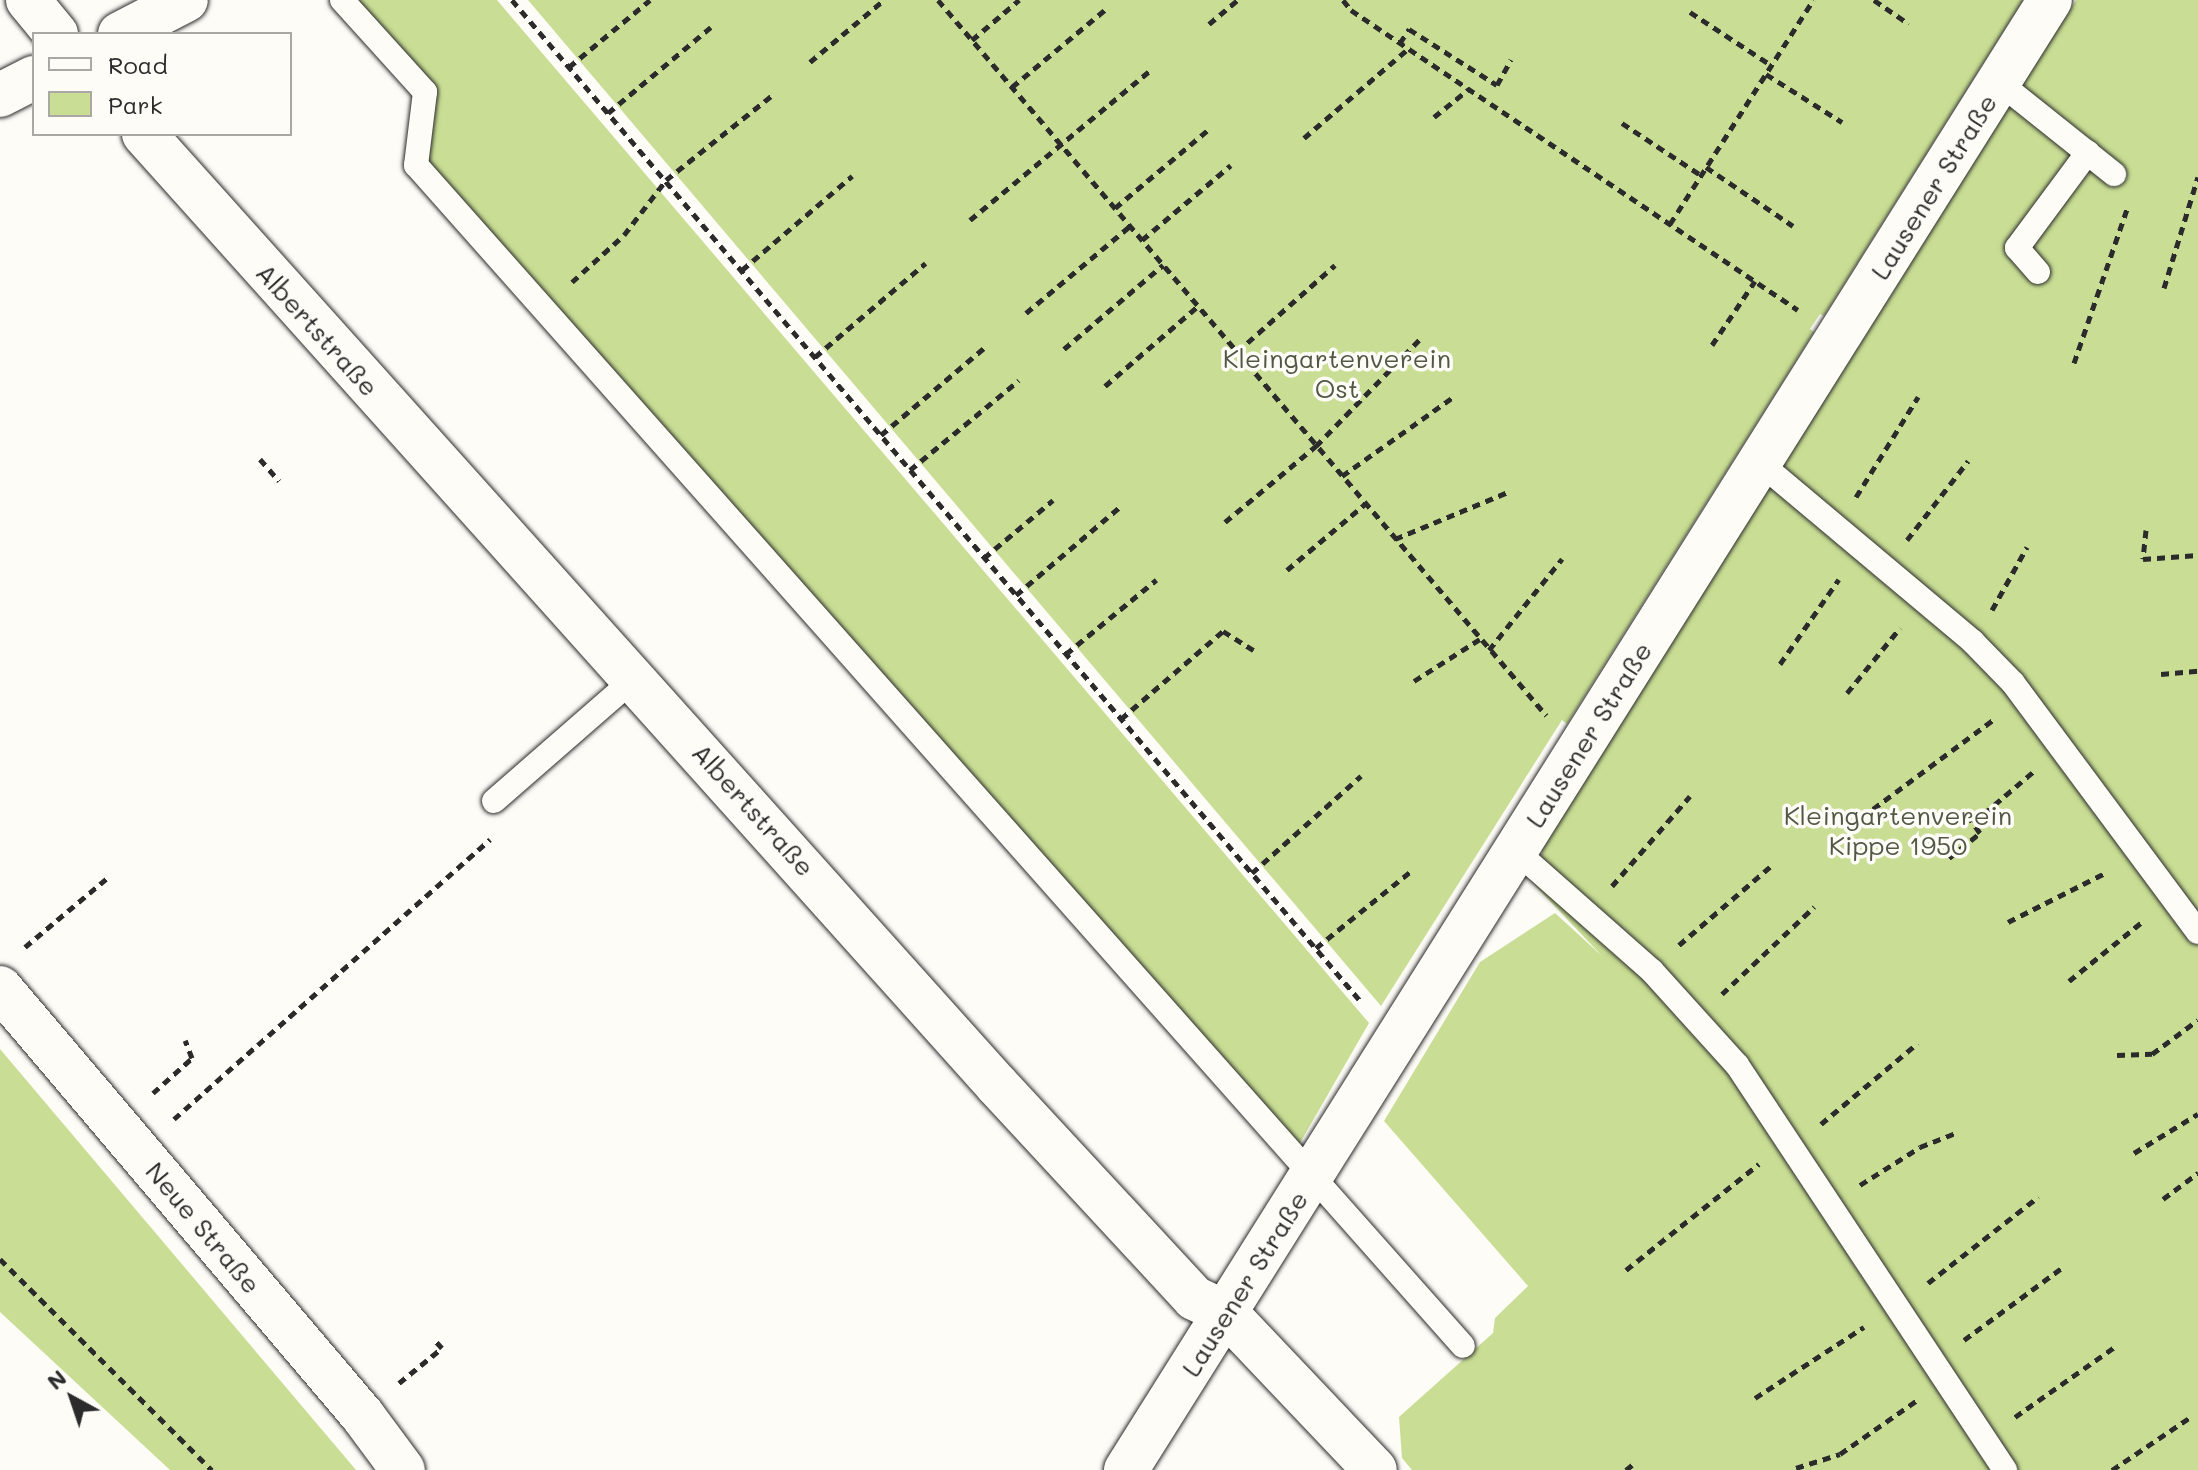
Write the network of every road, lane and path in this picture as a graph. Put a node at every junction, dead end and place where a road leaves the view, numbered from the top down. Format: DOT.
graph roads {
  1 [pos="28,0"];
  2 [pos="186,0"];
  3 [pos="342,0"];
  4 [pos="512,0"];
  5 [pos="650,0"];
  6 [pos="884,0"];
  7 [pos="938,0"];
  8 [pos="1019,0"];
  9 [pos="1238,0"];
  10 [pos="1343,0"];
  11 [pos="1813,0"];
  12 [pos="1874,0"];
  13 [pos="2050,0"];
  14 [pos="1107,8"];
  15 [pos="1690,12"];
  16 [pos="1209,24"];
  17 [pos="1909,24"];
  18 [pos="711,27"];
  19 [pos="54,32"];
  20 [pos="124,32"];
  21 [pos="972,40"];
  22 [pos="1400,43"];
  23 [pos="1408,49"];
  24 [pos="1511,60"];
  25 [pos="810,62"];
  26 [pos="1771,65"];
  27 [pos="569,67"];
  28 [pos="1152,69"];
  29 [pos="1766,74"];
  30 [pos="32,79"];
  31 [pos="2000,83"];
  32 [pos="1012,87"];
  33 [pos="1469,89"];
  34 [pos="775,93"];
  35 [pos="0,95"];
  36 [pos="608,113"];
  37 [pos="1434,117"];
  38 [pos="1842,122"];
  39 [pos="1622,123"];
  40 [pos="1209,129"];
  41 [pos="146,136"];
  42 [pos="1304,138"];
  43 [pos="1061,144"];
  44 [pos="2088,152"];
  45 [pos="1231,165"];
  46 [pos="1706,167"];
  47 [pos="2114,174"];
  48 [pos="1701,175"];
  49 [pos="852,176"];
  50 [pos="2198,177"];
  51 [pos="666,180"];
  52 [pos="1114,208"];
  53 [pos="970,220"];
  54 [pos="1670,224"];
  55 [pos="1130,226"];
  56 [pos="1793,226"];
  57 [pos="1142,240"];
  58 [pos="926,263"];
  59 [pos="1163,265"];
  60 [pos="1335,265"];
  61 [pos="742,270"];
  62 [pos="2038,272"];
  63 [pos="1755,281"];
  64 [pos="2164,288"];
  65 [pos="1198,306"];
  66 [pos="544,308"];
  67 [pos="1026,313"];
  68 [pos="1422,337"];
  69 [pos="1839,337"];
  70 [pos="1712,345"];
  71 [pos="985,347"];
  72 [pos="1064,349"];
  73 [pos="1237,352"];
  74 [pos="815,357"];
  75 [pos="2074,363"];
  76 [pos="1019,380"];
  77 [pos="1105,386"];
  78 [pos="1453,397"];
  79 [pos="1918,397"];
  80 [pos="881,435"];
  81 [pos="1316,446"];
  82 [pos="260,459"];
  83 [pos="1968,461"];
  84 [pos="1760,463"];
  85 [pos="910,470"];
  86 [pos="1342,476"];
  87 [pos="279,481"];
  88 [pos="1508,492"];
  89 [pos="1053,500"];
  90 [pos="1365,504"];
  91 [pos="1121,506"];
  92 [pos="1225,522"];
  93 [pos="1836,528"];
  94 [pos="2146,530"];
  95 [pos="1395,539"];
  96 [pos="2027,547"];
  97 [pos="1861,549"];
  98 [pos="2198,555"];
  99 [pos="984,558"];
  100 [pos="1562,559"];
  101 [pos="1884,569"];
  102 [pos="1287,570"];
  103 [pos="1156,580"];
  104 [pos="1016,595"];
  105 [pos="1922,601"];
  106 [pos="1480,639"];
  107 [pos="1973,642"];
  108 [pos="1254,650"];
  109 [pos="1489,650"];
  110 [pos="1066,654"];
  111 [pos="1780,664"];
  112 [pos="2198,671"];
  113 [pos="2161,674"];
  114 [pos="635,678"];
  115 [pos="1414,681"];
  116 [pos="1847,693"];
  117 [pos="2025,696"];
  118 [pos="1121,719"];
  119 [pos="2059,751"];
  120 [pos="1578,752"];
  121 [pos="1361,776"];
  122 [pos="1690,796"];
  123 [pos="494,801"];
  124 [pos="1873,809"];
  125 [pos="1950,823"];
  126 [pos="1973,823"];
  127 [pos="496,834"];
  128 [pos="1516,851"];
  129 [pos="2139,852"];
  130 [pos="1949,858"];
  131 [pos="1772,865"];
  132 [pos="1410,872"];
  133 [pos="1252,873"];
  134 [pos="106,879"];
  135 [pos="2172,896"];
  136 [pos="1814,907"];
  137 [pos="1589,912"];
  138 [pos="2008,922"];
  139 [pos="2198,932"];
  140 [pos="1316,948"];
  141 [pos="6,971"];
  142 [pos="1652,971"];
  143 [pos="2069,981"];
  144 [pos="1699,1016"];
  145 [pos="2198,1020"];
  146 [pos="185,1040"];
  147 [pos="1396,1043"];
  148 [pos="2117,1055"];
  149 [pos="2198,1114"];
  150 [pos="1958,1132"];
  151 [pos="126,1137"];
  152 [pos="2134,1153"];
  153 [pos="2198,1173"];
  154 [pos="1312,1177"];
  155 [pos="2038,1197"];
  156 [pos="2163,1199"];
  157 [pos="1832,1204"];
  158 [pos="0,1259"];
  159 [pos="2063,1267"];
  160 [pos="1898,1305"];
  161 [pos="1226,1313"];
  162 [pos="433,1338"];
  163 [pos="1463,1346"];
  164 [pos="2116,1346"];
  165 [pos="1940,1371"];
  166 [pos="1755,1398"];
  167 [pos="363,1416"];
  168 [pos="2189,1418"];
  169 [pos="1985,1439"];
  170 [pos="1632,1465"];
  171 [pos="1796,1468"];
  172 [pos="212,1470"];
  173 [pos="403,1470"];
  174 [pos="1126,1470"];
  175 [pos="1375,1470"];
  176 [pos="1626,1470"];
  177 [pos="2005,1470"];
  178 [pos="2112,1470"];
  1 -- 19 [label="street"];
  2 -- 20 [label="street"];
  3 -- 66 [label="lane"];
  4 -- 27 [label="path"];
  5 -- 27 [label="path"];
  6 -- 25 [label="path"];
  7 -- 21 [label="path"];
  8 -- 21 [label="path"];
  9 -- 16 [label="path"];
  10 -- 22 [label="path"];
  11 -- 26 [label="path"];
  12 -- 17 [label="path"];
  13 -- 31 [label="street, Lausener Straße"];
  14 -- 32 [label="path"];
  15 -- 26 [label="path"];
  18 -- 36 [label="path"];
  21 -- 32 [label="path"];
  22 -- 23 [label="path"];
  22 -- 24 [label="path"];
  23 -- 33 [label="path"];
  23 -- 42 [label="path"];
  26 -- 29 [label="path"];
  27 -- 36 [label="path"];
  28 -- 43 [label="path"];
  29 -- 38 [label="path"];
  29 -- 46 [label="path"];
  30 -- 35 [label="street"];
  31 -- 44 [label="lane"];
  31 -- 69 [label="street, Lausener Straße"];
  32 -- 43 [label="path"];
  33 -- 37 [label="path"];
  33 -- 54 [label="path"];
  34 -- 51 [label="path"];
  36 -- 51 [label="path"];
  39 -- 48 [label="path"];
  40 -- 52 [label="path"];
  41 -- 114 [label="street, Albertstraße"];
  43 -- 52 [label="path"];
  43 -- 53 [label="path"];
  44 -- 47 [label="lane"];
  44 -- 62 [label="lane"];
  45 -- 57 [label="path"];
  46 -- 48 [label="path"];
  46 -- 56 [label="path"];
  47 -- 75 [label="path"];
  48 -- 54 [label="path"];
  49 -- 61 [label="path"];
  50 -- 64 [label="path"];
  51 -- 61 [label="path"];
  51 -- 66 [label="path"];
  52 -- 55 [label="path"];
  54 -- 63 [label="path"];
  55 -- 57 [label="path"];
  55 -- 67 [label="path"];
  57 -- 59 [label="path"];
  58 -- 74 [label="path"];
  59 -- 65 [label="path"];
  59 -- 72 [label="path"];
  60 -- 73 [label="path"];
  61 -- 74 [label="path"];
  63 -- 69 [label="path"];
  63 -- 70 [label="path"];
  65 -- 73 [label="path"];
  65 -- 77 [label="path"];
  66 -- 154 [label="lane"];
  68 -- 81 [label="path"];
  69 -- 84 [label="street, Lausener Straße"];
  71 -- 80 [label="path"];
  73 -- 81 [label="path"];
  74 -- 80 [label="path"];
  76 -- 85 [label="path"];
  78 -- 86 [label="path"];
  79 -- 93 [label="path"];
  80 -- 85 [label="path"];
  81 -- 86 [label="path"];
  81 -- 92 [label="path"];
  82 -- 87 [label="path"];
  83 -- 101 [label="path"];
  84 -- 93 [label="lane"];
  84 -- 120 [label="street, Lausener Straße"];
  85 -- 99 [label="path"];
  86 -- 90 [label="path"];
  88 -- 95 [label="path"];
  89 -- 99 [label="path"];
  90 -- 95 [label="path"];
  90 -- 102 [label="path"];
  91 -- 104 [label="path"];
  93 -- 97 [label="lane"];
  94 -- 98 [label="path"];
  95 -- 106 [label="path"];
  96 -- 107 [label="path"];
  97 -- 101 [label="lane"];
  97 -- 111 [label="path"];
  99 -- 104 [label="path"];
  100 -- 109 [label="path"];
  101 -- 105 [label="lane"];
  103 -- 110 [label="path"];
  104 -- 110 [label="path"];
  105 -- 107 [label="lane"];
  105 -- 116 [label="path"];
  106 -- 109 [label="path"];
  106 -- 115 [label="path"];
  107 -- 117 [label="lane"];
  108 -- 118 [label="path"];
  109 -- 120 [label="path"];
  110 -- 118 [label="path"];
  112 -- 113 [label="path"];
  114 -- 123 [label="lane"];
  114 -- 161 [label="street, Albertstraße"];
  117 -- 119 [label="lane"];
  117 -- 124 [label="path"];
  118 -- 133 [label="path"];
  119 -- 126 [label="path"];
  119 -- 129 [label="lane"];
  120 -- 128 [label="street, Lausener Straße"];
  121 -- 133 [label="path"];
  122 -- 137 [label="path"];
  125 -- 126 [label="path"];
  126 -- 130 [label="path"];
  127 -- 151 [label="path"];
  128 -- 137 [label="lane"];
  128 -- 147 [label="street, Lausener Straße"];
  129 -- 135 [label="lane"];
  129 -- 138 [label="path"];
  131 -- 142 [label="path"];
  132 -- 140 [label="path"];
  133 -- 140 [label="path"];
  134 -- 141 [label="path"];
  135 -- 139 [label="lane"];
  135 -- 143 [label="path"];
  136 -- 144 [label="path"];
  137 -- 142 [label="lane"];
  140 -- 147 [label="path"];
  141 -- 151 [label="street, Neue Straße"];
  142 -- 144 [label="lane"];
  144 -- 157 [label="lane"];
  145 -- 148 [label="path"];
  146 -- 151 [label="path"];
  147 -- 154 [label="street, Lausener Straße"];
  149 -- 152 [label="path"];
  150 -- 157 [label="path"];
  151 -- 167 [label="street, Neue Straße"];
  153 -- 156 [label="path"];
  154 -- 161 [label="street, Lausener Straße"];
  154 -- 163 [label="lane"];
  155 -- 160 [label="path"];
  157 -- 160 [label="lane"];
  158 -- 172 [label="path"];
  159 -- 165 [label="path"];
  160 -- 165 [label="lane"];
  160 -- 166 [label="path"];
  161 -- 174 [label="street, Lausener Straße"];
  161 -- 175 [label="street, Albertstraße"];
  162 -- 167 [label="path"];
  164 -- 169 [label="path"];
  165 -- 169 [label="lane"];
  165 -- 171 [label="path"];
  167 -- 173 [label="street, Neue Straße"];
  168 -- 178 [label="path"];
  169 -- 177 [label="lane"];
  170 -- 176 [label="path"];
}
